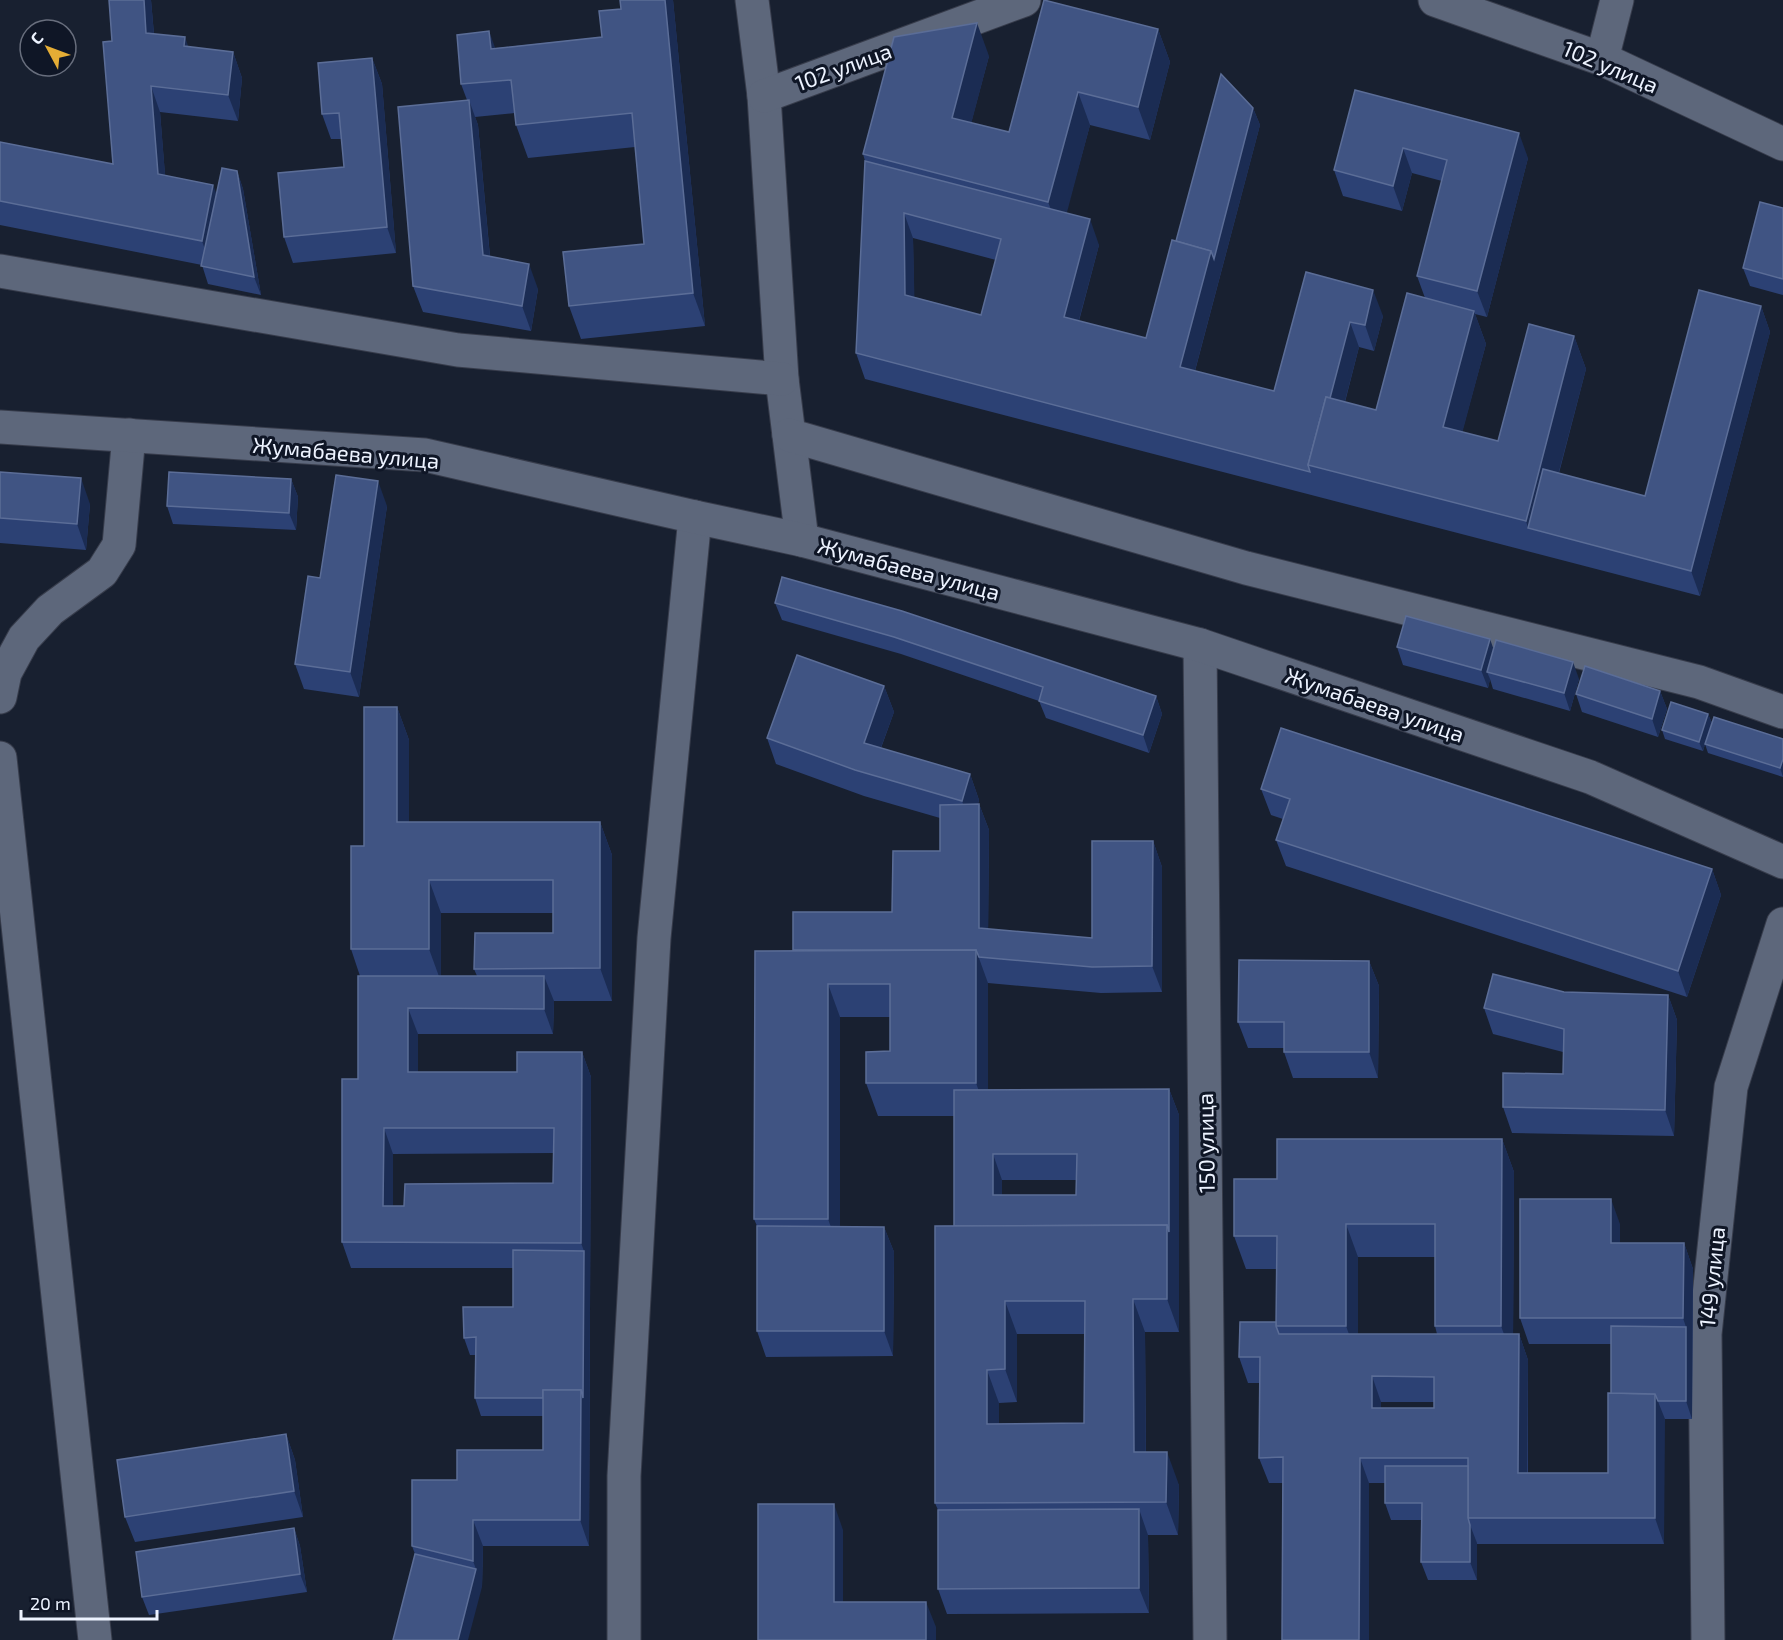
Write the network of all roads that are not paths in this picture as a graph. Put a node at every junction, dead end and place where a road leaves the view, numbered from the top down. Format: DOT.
graph roads {
  1 [pos="752,0"];
  2 [pos="1024,0"];
  3 [pos="1435,0"];
  4 [pos="1617,0"];
  5 [pos="1602,59"];
  6 [pos="764,96"];
  7 [pos="1783,144"];
  8 [pos="0,271"];
  9 [pos="783,379"];
  10 [pos="0,427"];
  11 [pos="129,435"];
  12 [pos="789,435"];
  13 [pos="695,517"];
  14 [pos="801,540"];
  15 [pos="1200,645"];
  16 [pos="0,697"];
  17 [pos="1783,712"];
  18 [pos="0,758"];
  19 [pos="1783,862"];
  20 [pos="1783,924"];
  21 [pos="95,1640"];
  22 [pos="624,1640"];
  23 [pos="1210,1640"];
  24 [pos="1708,1640"];
  1 -- 6 [label="street"];
  2 -- 6 [label="street, 102 улица"];
  3 -- 5 [label="street, 102 улица"];
  4 -- 5 [label="street"];
  5 -- 7 [label="street, 102 улица"];
  6 -- 9 [label="street"];
  8 -- 9 [label="street"];
  9 -- 12 [label="street"];
  10 -- 11 [label="street, Жумабаева улица"];
  11 -- 13 [label="street, Жумабаева улица"];
  11 -- 16 [label="street"];
  12 -- 14 [label="street"];
  12 -- 17 [label="street"];
  13 -- 14 [label="street, Жумабаева улица"];
  13 -- 22 [label="street"];
  14 -- 15 [label="street, Жумабаева улица"];
  15 -- 19 [label="street, Жумабаева улица"];
  15 -- 23 [label="street, 150 улица"];
  18 -- 21 [label="street"];
  20 -- 24 [label="street, 149 улица"];
}
